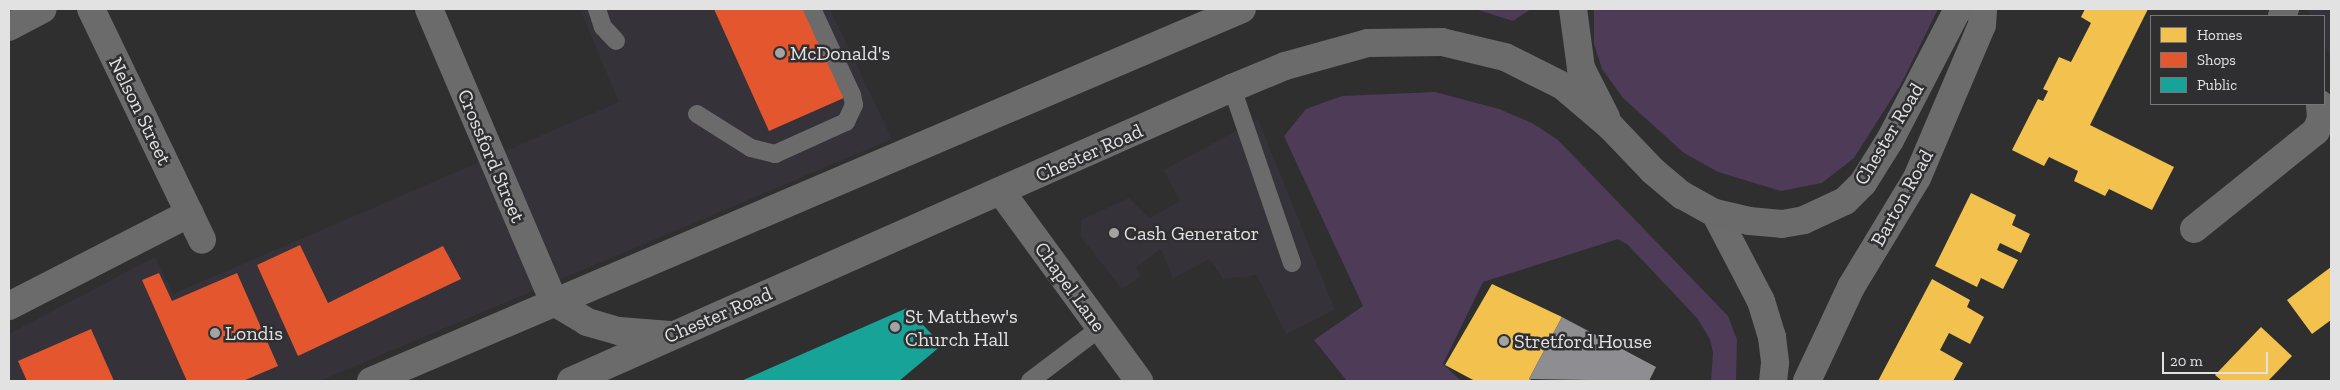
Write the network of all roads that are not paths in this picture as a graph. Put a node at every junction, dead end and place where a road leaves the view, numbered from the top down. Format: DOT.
graph roads {
  1 [pos="42,9"];
  2 [pos="91,9"];
  3 [pos="429,9"];
  4 [pos="597,9"];
  5 [pos="812,9"];
  6 [pos="1242,9"];
  7 [pos="1573,9"];
  8 [pos="1958,9"];
  9 [pos="1984,9"];
  10 [pos="9,27"];
  11 [pos="616,41"];
  12 [pos="1232,88"];
  13 [pos="2320,105"];
  14 [pos="697,114"];
  15 [pos="1611,127"];
  16 [pos="1002,193"];
  17 [pos="190,213"];
  18 [pos="1715,213"];
  19 [pos="2194,229"];
  20 [pos="202,240"];
  21 [pos="1292,263"];
  22 [pos="554,302"];
  23 [pos="9,306"];
  24 [pos="1100,328"];
  25 [pos="670,336"];
  26 [pos="1131,378"];
  27 [pos="371,381"];
  28 [pos="570,381"];
  29 [pos="1030,381"];
  30 [pos="1773,381"];
  31 [pos="1808,381"];
  1 -- 10 [label="main road"];
  2 -- 17 [label="main road, Nelson Street"];
  3 -- 22 [label="main road, Crossford Street"];
  4 -- 11 [label="lane"];
  5 -- 14 [label="lane"];
  6 -- 22 [label="main road"];
  7 -- 15 [label="main road, Chester Road"];
  8 -- 18 [label="main road, Chester Road"];
  9 -- 31 [label="main road, Barton Road"];
  12 -- 15 [label="main road, Chester Road"];
  12 -- 16 [label="main road, Chester Road"];
  12 -- 21 [label="lane"];
  13 -- 19 [label="main road"];
  15 -- 18 [label="main road, Chester Road"];
  16 -- 24 [label="main road, Chapel Lane"];
  16 -- 25 [label="main road, Chester Road"];
  17 -- 20 [label="main road, Nelson Street"];
  17 -- 23 [label="main road"];
  18 -- 30 [label="main road"];
  22 -- 25 [label="main road"];
  22 -- 27 [label="main road"];
  24 -- 26 [label="main road, Chapel Lane"];
  24 -- 29 [label="lane"];
  25 -- 28 [label="main road, Chester Road"];
}
